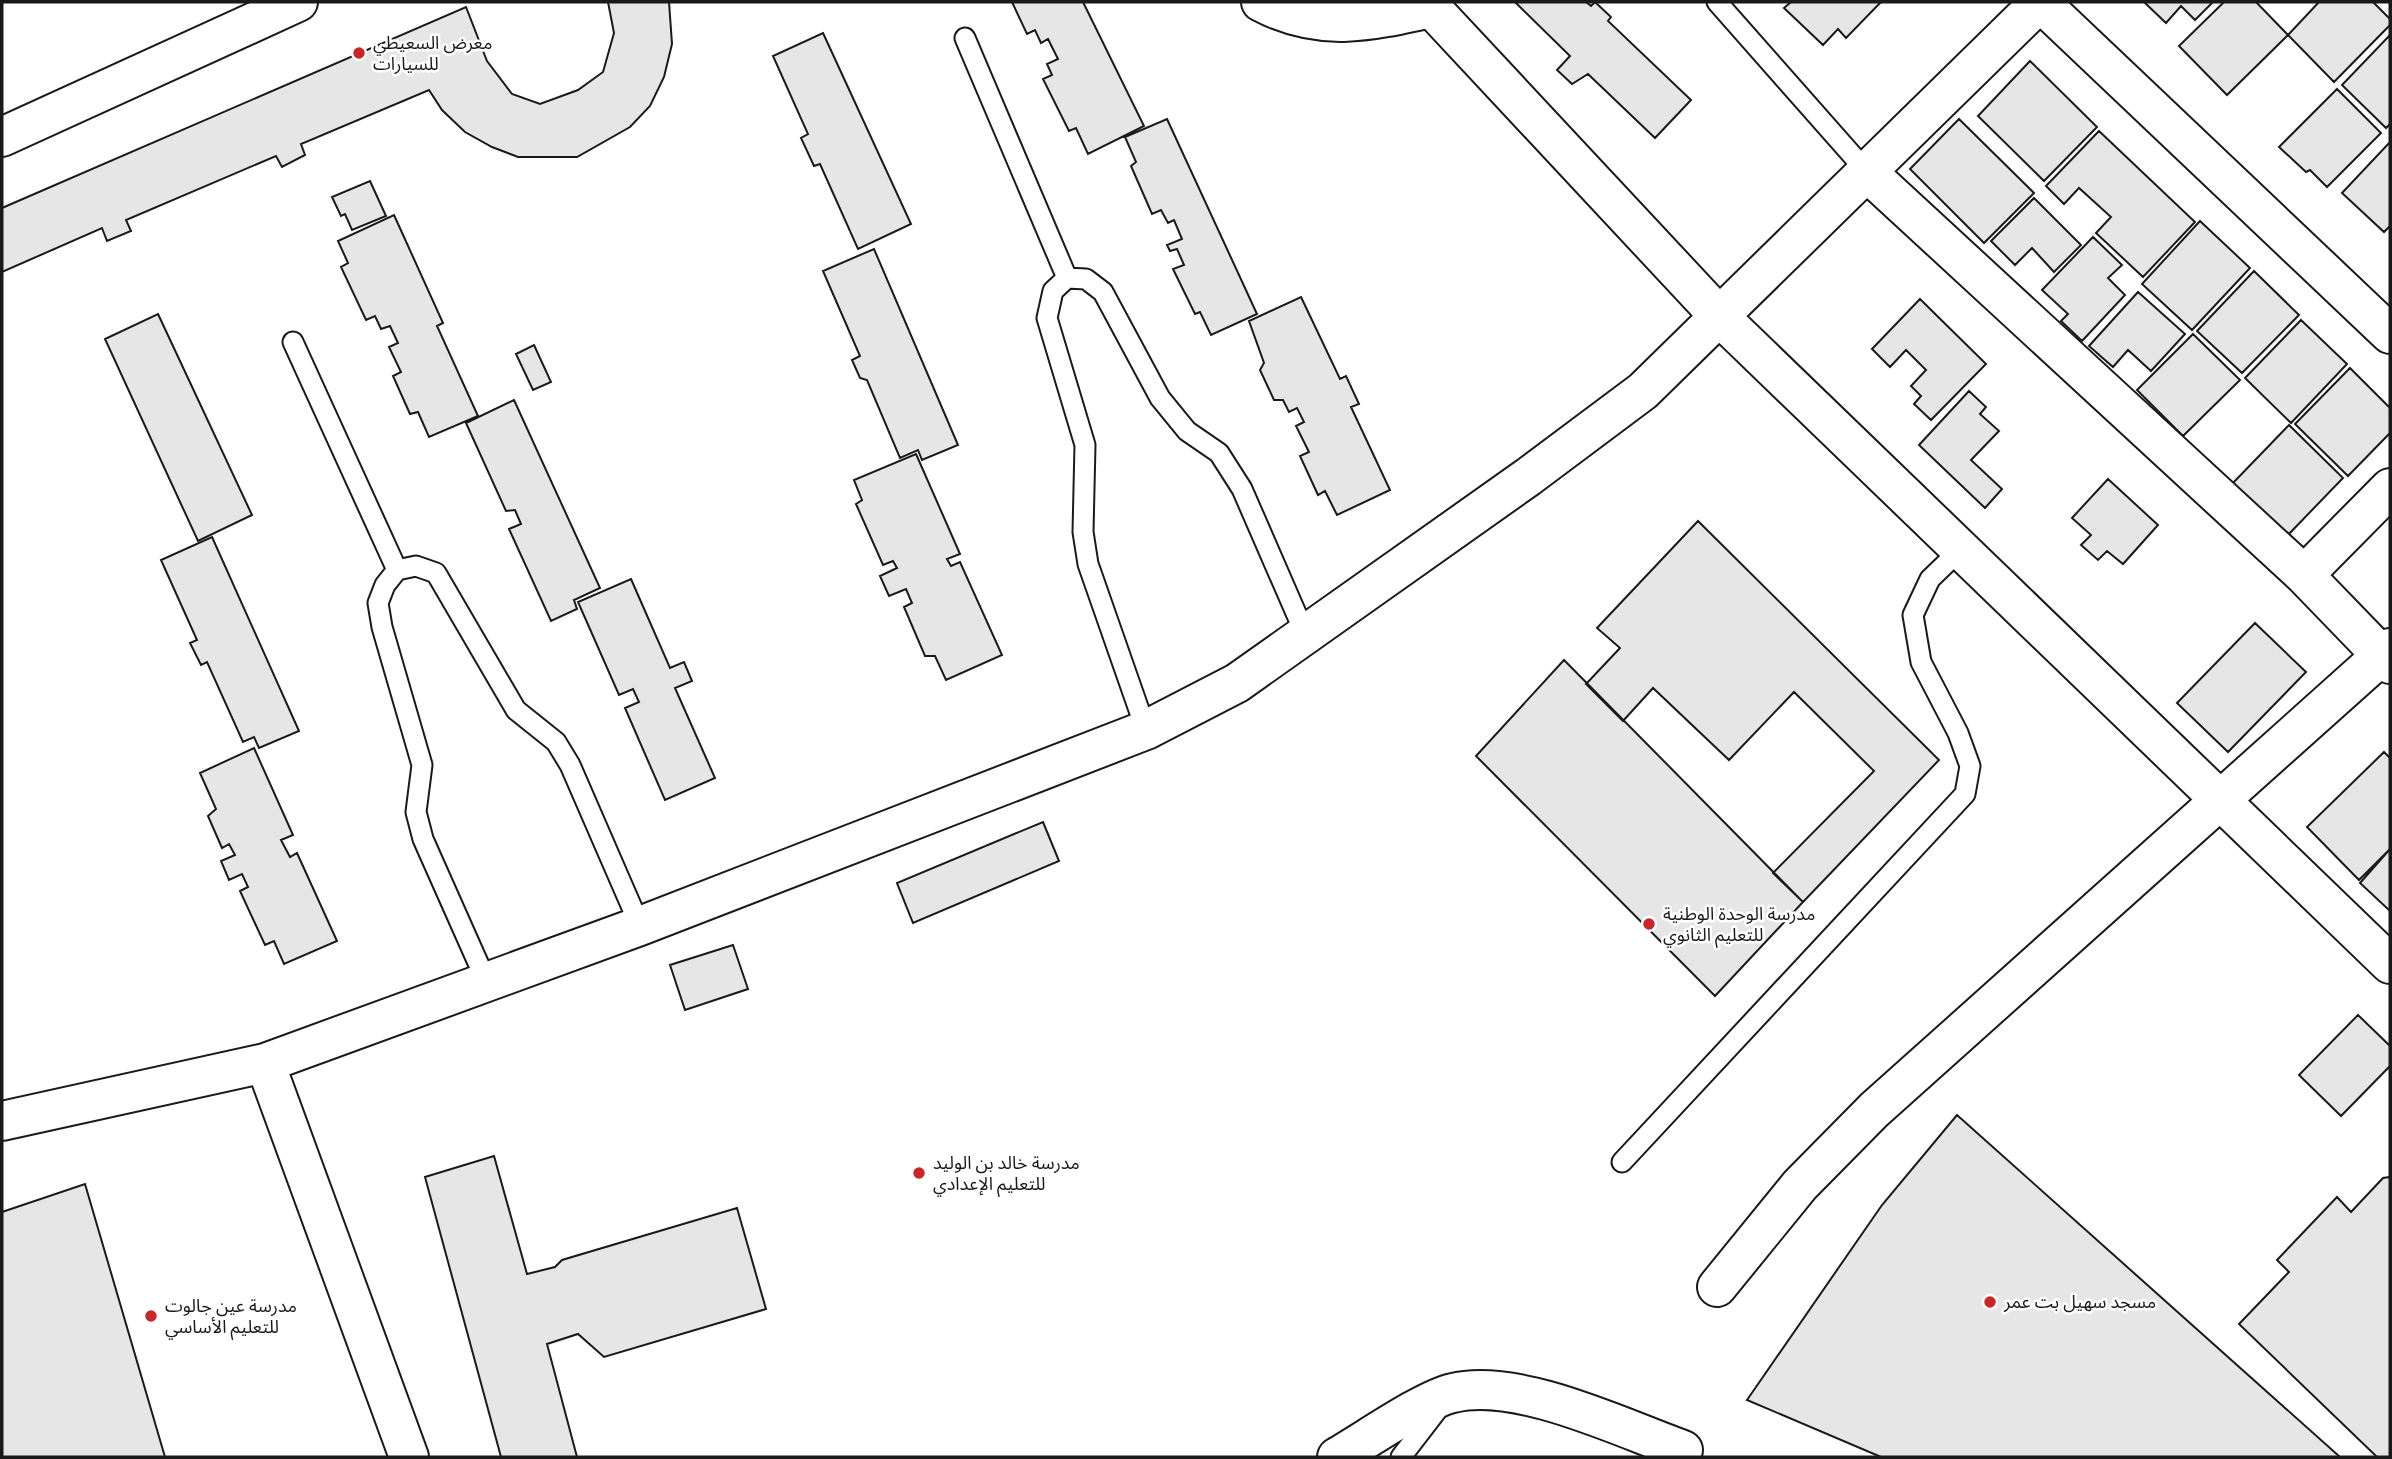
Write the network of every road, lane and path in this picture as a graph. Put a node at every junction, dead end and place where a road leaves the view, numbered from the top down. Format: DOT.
graph roads {
  1 [pos="298,2"];
  2 [pos="1261,2"];
  3 [pos="1717,2"];
  4 [pos="2040,2"];
  5 [pos="1428,5"];
  6 [pos="965,38"];
  7 [pos="2,137"];
  8 [pos="1868,173"];
  9 [pos="1067,278"];
  10 [pos="1721,318"];
  11 [pos="2390,334"];
  12 [pos="293,342"];
  13 [pos="2390,488"];
  14 [pos="1960,551"];
  15 [pos="397,570"];
  16 [pos="2304,575"];
  17 [pos="1306,636"];
  18 [pos="2388,656"];
  19 [pos="1146,730"];
  20 [pos="2219,801"];
  21 [pos="640,926"];
  22 [pos="2390,964"];
  23 [pos="487,983"];
  24 [pos="265,1063"];
  25 [pos="2,1121"];
  26 [pos="1622,1163"];
  27 [pos="1717,1287"];
  28 [pos="1451,1393"];
  29 [pos="1689,1455"];
  30 [pos="409,1457"];
  31 [pos="1337,1457"];
  32 [pos="1401,1457"];
  1 -- 7 [label="street"];
  2 -- 5 [label="street"];
  3 -- 8 [label="lane"];
  4 -- 8 [label="street"];
  4 -- 11 [label="street"];
  5 -- 10 [label="street"];
  6 -- 9 [label="lane"];
  8 -- 10 [label="street"];
  8 -- 16 [label="street"];
  9 -- 17 [label="lane"];
  9 -- 19 [label="lane"];
  10 -- 14 [label="street"];
  10 -- 17 [label="street"];
  12 -- 15 [label="lane"];
  13 -- 16 [label="street"];
  14 -- 20 [label="street"];
  14 -- 26 [label="lane"];
  15 -- 21 [label="lane"];
  15 -- 23 [label="lane"];
  16 -- 18 [label="street"];
  17 -- 19 [label="street"];
  18 -- 20 [label="street"];
  19 -- 21 [label="street"];
  20 -- 22 [label="street"];
  20 -- 27 [label="street"];
  21 -- 23 [label="street"];
  23 -- 24 [label="street"];
  24 -- 25 [label="street"];
  24 -- 30 [label="street"];
  28 -- 29 [label="street"];
  28 -- 31 [label="street"];
  28 -- 32 [label="lane"];
}
